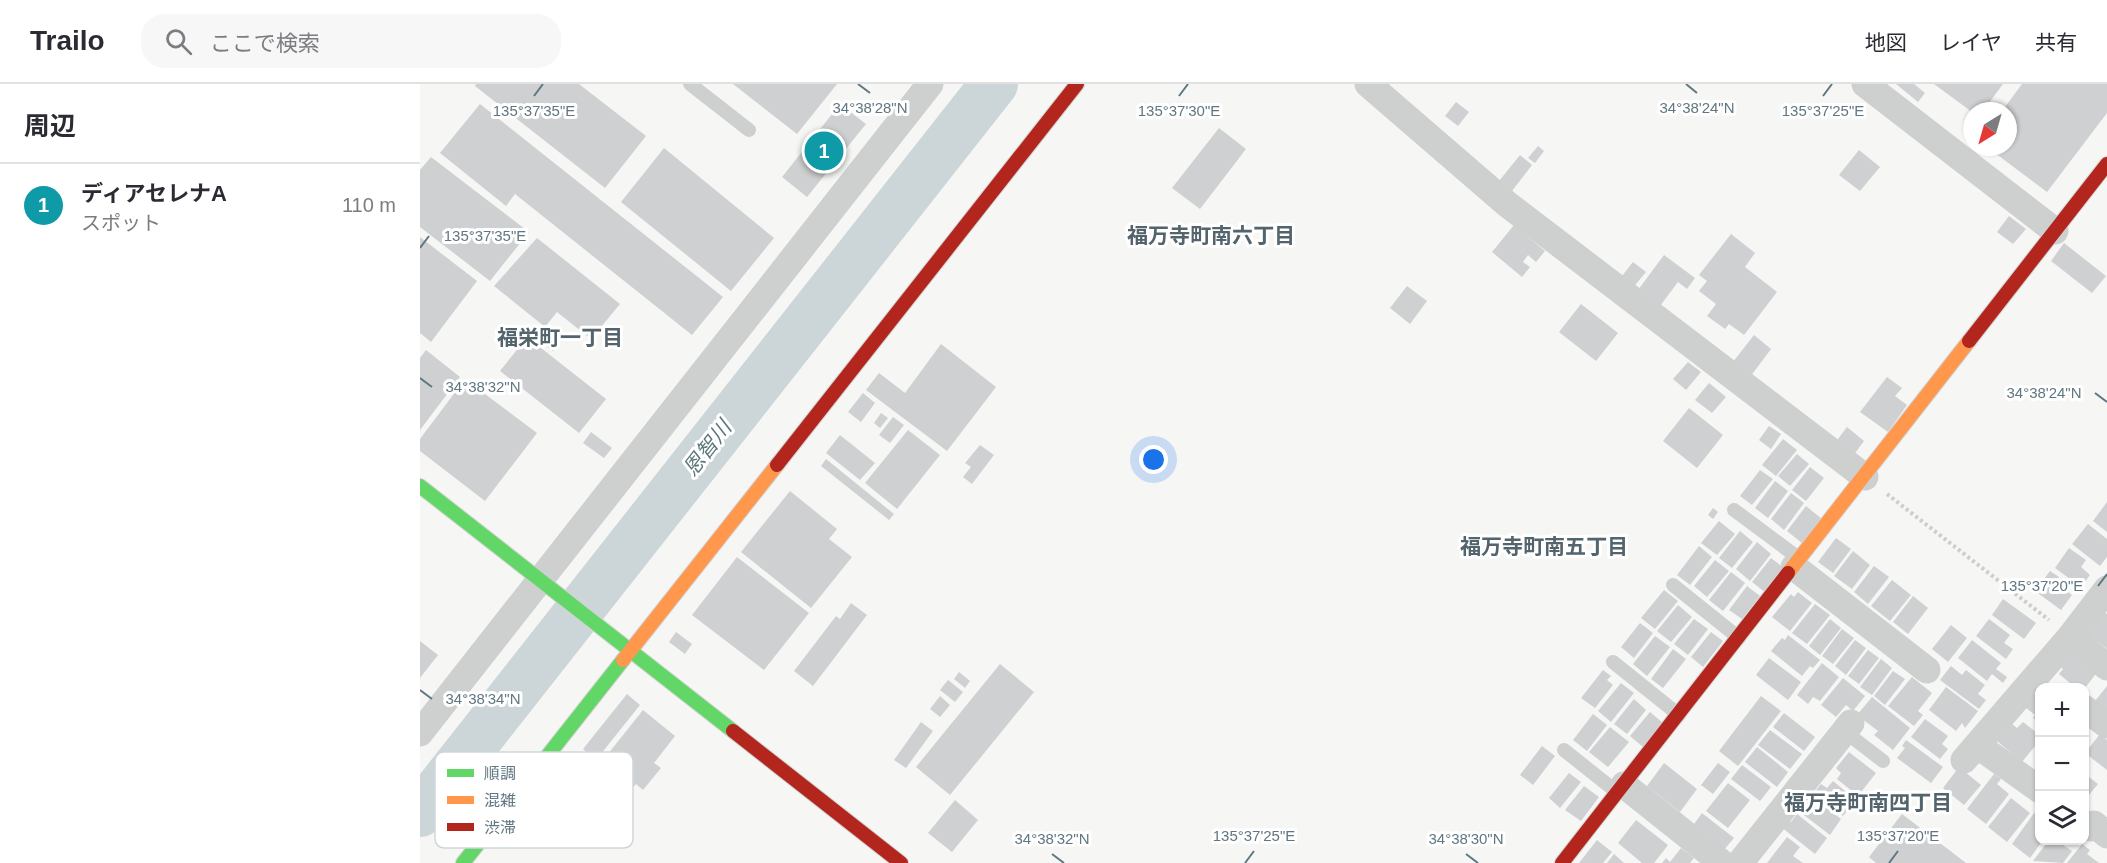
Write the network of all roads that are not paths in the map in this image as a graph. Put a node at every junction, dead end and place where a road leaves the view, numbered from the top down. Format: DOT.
graph roads {
  1 [pos="690,84"];
  2 [pos="930,84"];
  3 [pos="1077,84"];
  4 [pos="1368,84"];
  5 [pos="1865,84"];
  6 [pos="749,130"];
  7 [pos="2107,164"];
  8 [pos="2055,231"];
  9 [pos="1865,477"];
  10 [pos="420,486"];
  11 [pos="1734,510"];
  12 [pos="1797,563"];
  13 [pos="1673,585"];
  14 [pos="547,586"];
  15 [pos="2107,589"];
  16 [pos="2070,637"];
  17 [pos="1739,638"];
  18 [pos="626,649"];
  19 [pos="1612,662"];
  20 [pos="2107,667"];
  21 [pos="1927,670"];
  22 [pos="2048,680"];
  23 [pos="2089,711"];
  24 [pos="1679,715"];
  25 [pos="2107,724"];
  26 [pos="1847,727"];
  27 [pos="420,733"];
  28 [pos="1564,750"];
  29 [pos="548,752"];
  30 [pos="1883,761"];
  31 [pos="2035,787"];
  32 [pos="1621,789"];
  33 [pos="474,848"];
  34 [pos="463,863"];
  35 [pos="901,863"];
  36 [pos="1562,863"];
  37 [pos="1722,863"];
  38 [pos="1740,863"];
  1 -- 6 [label="lane"];
  2 -- 14 [label="street"];
  3 -- 18 [label="street"];
  4 -- 9 [label="street"];
  5 -- 8 [label="street"];
  7 -- 8 [label="street"];
  8 -- 9 [label="street"];
  9 -- 12 [label="street"];
  10 -- 14 [label="street"];
  11 -- 12 [label="lane"];
  12 -- 17 [label="street"];
  12 -- 21 [label="street"];
  13 -- 17 [label="lane"];
  14 -- 18 [label="street"];
  14 -- 27 [label="street"];
  15 -- 16 [label="street"];
  16 -- 20 [label="street"];
  16 -- 22 [label="street"];
  17 -- 24 [label="street"];
  18 -- 29 [label="street"];
  18 -- 35 [label="street"];
  19 -- 24 [label="lane"];
  22 -- 31 [label="street"];
  23 -- 25 [label="street"];
  24 -- 32 [label="street"];
  26 -- 30 [label="lane"];
  26 -- 38 [label="street"];
  28 -- 32 [label="lane"];
  32 -- 36 [label="street"];
  32 -- 37 [label="street"];
  33 -- 34 [label="street"];
}
